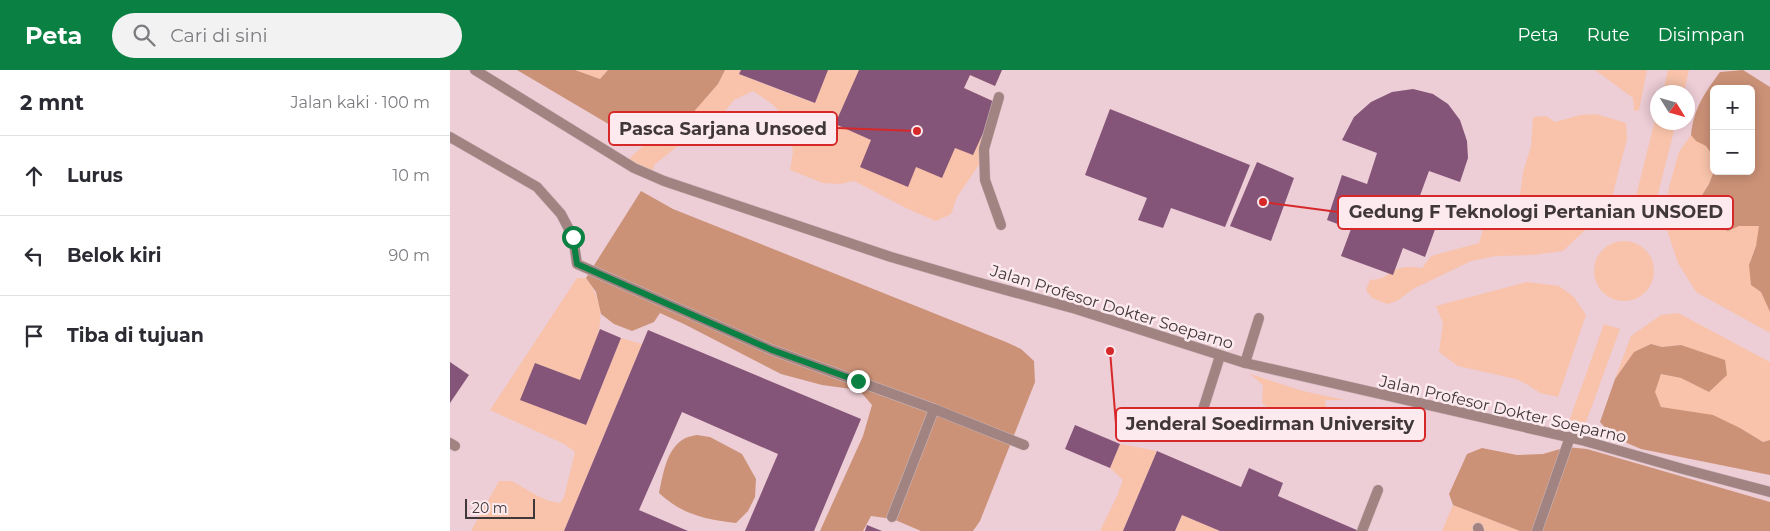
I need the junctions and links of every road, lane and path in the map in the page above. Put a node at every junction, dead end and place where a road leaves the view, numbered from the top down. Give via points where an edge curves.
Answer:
1 (475, 70) edge
2 (999, 97) dead end
3 (450, 137) edge
4 (1001, 225) dead end
5 (1259, 318) dead end
6 (1220, 356) junction
7 (1245, 363) junction
8 (934, 410) junction
9 (1199, 422) dead end
10 (1570, 437) junction
11 (1024, 444) dead end
12 (1378, 490) dead end
13 (1770, 492) edge
14 (892, 517) dead end
15 (1362, 531) edge
16 (1537, 531) edge

1 - 6 street, Jalan Profesor Dokter Soeparno via 634,168 664,181 892,257 1076,308
2 - 4 street via 984,149 985,180
3 - 8 street via 537,187 562,214 573,237 577,264 772,350
5 - 7 street
6 - 7 street, Jalan Profesor Dokter Soeparno
6 - 9 street
7 - 10 street, Jalan Profesor Dokter Soeparno
8 - 11 street
8 - 14 street
10 - 13 street, Jalan Profesor Dokter Soeparno
10 - 16 street
12 - 15 street

